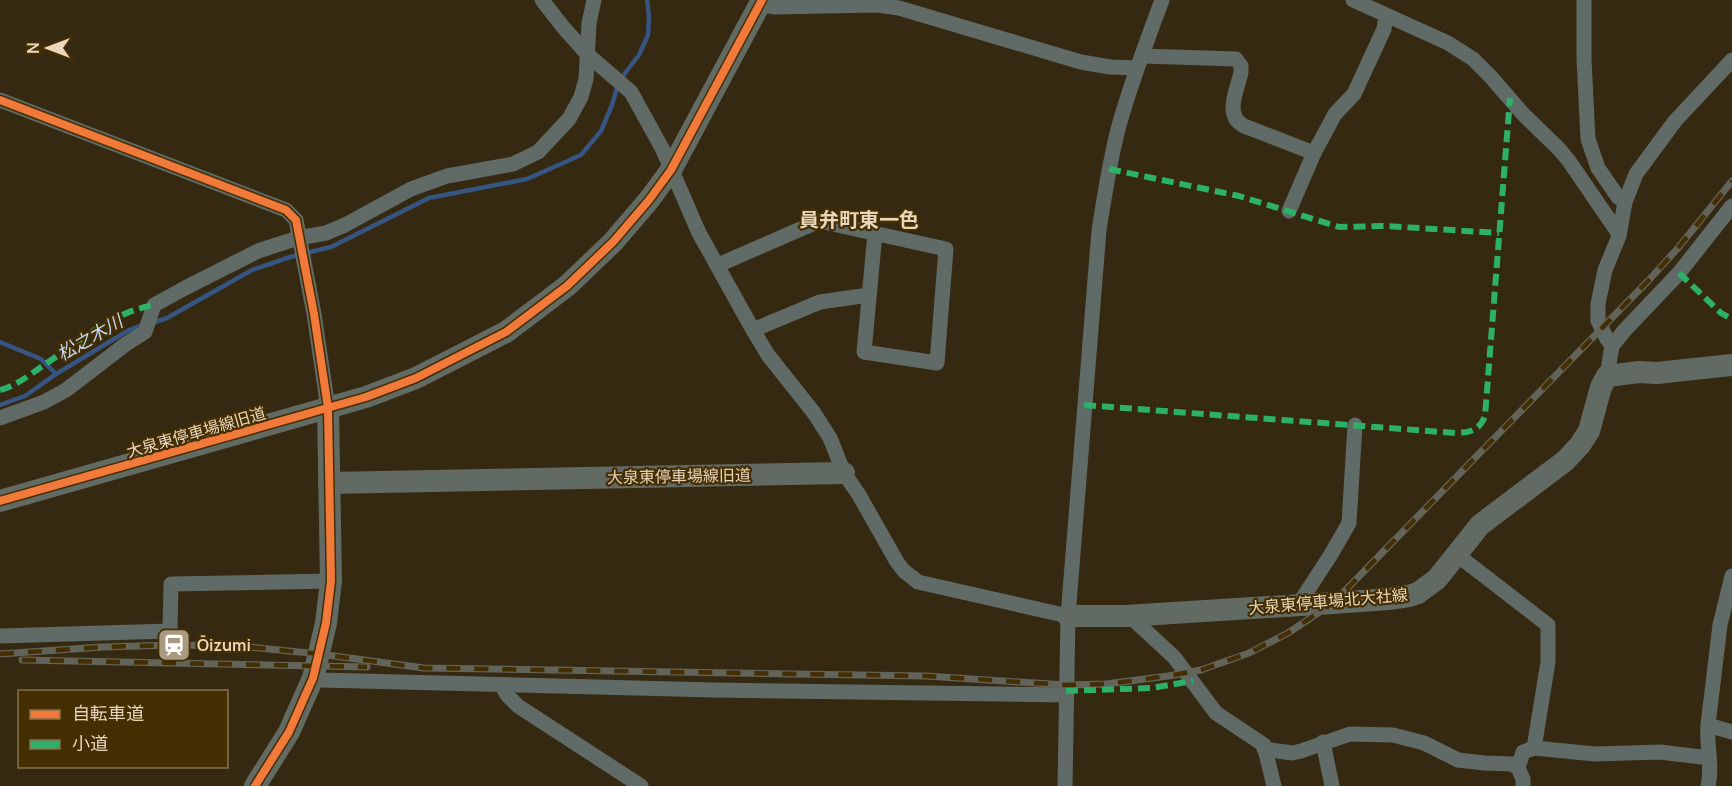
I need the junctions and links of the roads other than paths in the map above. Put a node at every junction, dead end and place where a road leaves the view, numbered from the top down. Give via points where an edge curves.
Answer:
1 (542, 0) edge
2 (594, 0) edge
3 (1162, 0) edge
4 (1353, 0) edge
5 (1584, 0) edge
6 (761, 2) edge
7 (1386, 16) junction
8 (588, 55) junction
9 (1732, 60) edge
10 (1139, 62) junction
11 (0, 100) edge
12 (1314, 153) junction
13 (671, 170) junction
14 (1625, 202) junction
15 (1732, 206) edge
16 (1289, 211) dead end
17 (875, 234) junction
18 (1619, 234) junction
19 (299, 241) junction
20 (718, 265) junction
21 (869, 295) junction
22 (753, 330) junction
23 (1612, 346) junction
24 (1732, 365) edge
25 (1607, 376) junction
26 (328, 408) junction
27 (0, 418) edge
28 (1355, 425) dead end
29 (844, 473) junction
30 (329, 483) junction
31 (0, 501) edge
32 (1456, 554) junction
33 (1732, 576) edge
34 (331, 581) junction
35 (1298, 604) junction
36 (1068, 616) junction
37 (1125, 616) junction
38 (0, 636) edge
39 (313, 678) junction
40 (501, 685) junction
41 (1066, 695) junction
42 (1708, 725) junction
43 (1732, 732) edge
44 (1323, 742) junction
45 (1534, 748) junction
46 (1264, 749) junction
47 (1709, 755) junction
48 (1518, 768) junction
49 (255, 786) edge
50 (641, 786) edge
51 (1065, 786) edge
52 (1274, 786) edge
53 (1332, 786) edge
54 (1523, 786) edge
55 (1708, 786) edge

1 - 8 street
2 - 8 street
3 - 10 street
4 - 7 street
5 - 14 street via 1588,139 1598,168
6 - 10 street via 775,7 899,8 1081,62 1110,67
6 - 13 street, 大泉東停車場線旧道
7 - 12 street via 1384,29 1354,94 1335,114
7 - 18 street via 1448,43 1473,60 1559,149
8 - 13 street via 632,92
8 - 19 street via 581,97 569,119 538,152 513,164 447,176 411,189 345,225
9 - 14 street via 1676,121 1636,174
10 - 12 street via 1236,59 1241,72 1232,108 1234,118 1244,126
10 - 36 street via 1119,123 1099,230
11 - 19 street via 286,210 296,220
12 - 16 street
13 - 20 street
13 - 26 street, 大泉東停車場線旧道 via 613,242 567,286 506,332 416,378
14 - 18 street
15 - 23 street via 1679,273
17 - 20 street via 819,221
17 - 21 street
17 - 21 street via 946,249 938,363 864,352
18 - 23 street via 1605,270 1598,304 1598,321
19 - 26 street
19 - 27 street via 258,251 154,305 145,332 66,390
20 - 22 street
21 - 22 street via 820,302
22 - 29 street via 830,438
23 - 25 street
24 - 25 street
25 - 32 street, 大泉東停車場北大社線 via 1589,431 1580,445 1565,461 1480,525
26 - 30 street
26 - 31 street, 大泉東停車場線旧道
28 - 35 street via 1349,523
29 - 30 street, 大泉東停車場線旧道
29 - 36 street via 897,562 912,579
30 - 34 street
32 - 35 street, 大泉東停車場北大社線 via 1437,579 1418,594
32 - 45 street via 1548,625 1548,662
33 - 42 street via 1720,625
34 - 38 street via 171,584 170,631
34 - 39 street
35 - 37 street, 大泉東停車場北大社線
36 - 37 street, 大泉東停車場北大社線
36 - 41 street
37 - 46 street via 1174,657 1216,713 1263,744
39 - 40 street
39 - 49 street via 289,732
40 - 41 street
40 - 50 street via 518,706
41 - 51 street
42 - 43 street
42 - 47 street
44 - 46 street via 1292,753
44 - 48 street via 1350,734 1393,735 1424,743 1458,760 1512,764
44 - 53 street
45 - 47 street via 1595,754
45 - 48 street via 1523,752
46 - 52 street
47 - 55 street
48 - 54 street

